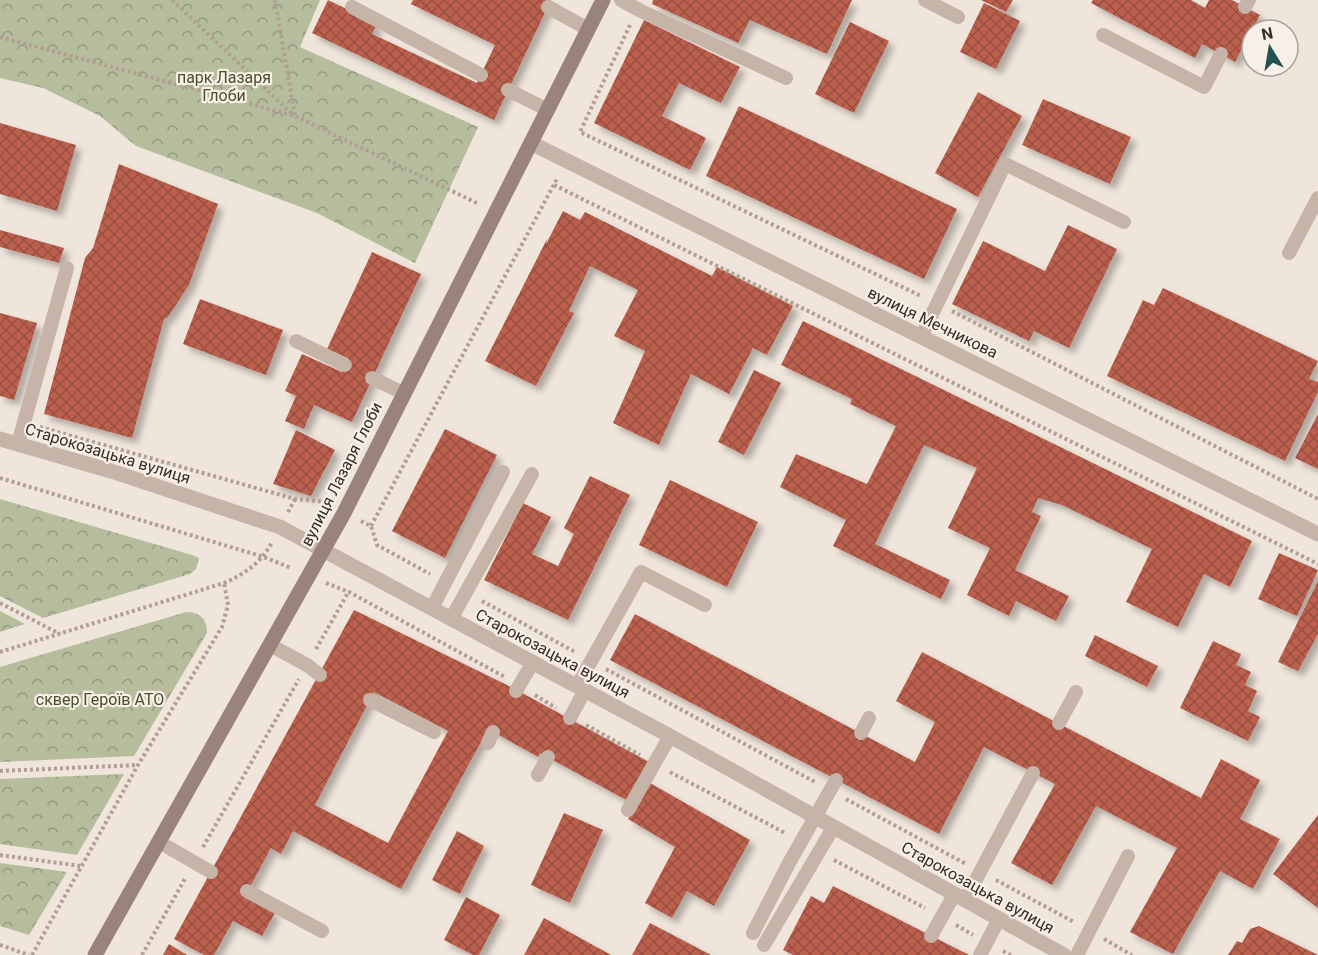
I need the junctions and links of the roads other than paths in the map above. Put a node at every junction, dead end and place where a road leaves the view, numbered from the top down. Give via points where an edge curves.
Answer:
1 (603, 0) edge
2 (621, 0) edge
3 (925, 0) edge
4 (352, 7) dead end
5 (548, 7) dead end
6 (958, 17) dead end
7 (588, 29) junction
8 (1103, 35) dead end
9 (1221, 54) dead end
10 (481, 75) dead end
11 (786, 78) dead end
12 (508, 90) dead end
13 (548, 110) junction
14 (531, 143) junction
15 (1318, 198) edge
16 (1124, 222) dead end
17 (1289, 253) dead end
18 (67, 268) dead end
19 (921, 337) junction
20 (296, 341) dead end
21 (345, 365) dead end
22 (372, 378) dead end
23 (403, 393) junction
24 (0, 439) edge
25 (18, 444) junction
26 (503, 472) dead end
27 (532, 474) dead end
28 (1318, 534) edge
29 (323, 549) junction
30 (705, 605) dead end
31 (432, 608) junction
32 (451, 619) junction
33 (270, 645) junction
34 (533, 662) junction
35 (320, 675) dead end
36 (581, 688) junction
37 (516, 691) dead end
38 (1076, 692) dead end
39 (370, 700) dead end
40 (570, 718) dead end
41 (869, 718) dead end
42 (1059, 723) dead end
43 (434, 732) dead end
44 (861, 733) dead end
45 (670, 736) junction
46 (548, 757) dead end
47 (1033, 773) dead end
48 (538, 775) dead end
49 (836, 780) dead end
50 (628, 810) dead end
51 (814, 818) junction
52 (833, 828) junction
53 (159, 842) junction
54 (1128, 856) dead end
55 (211, 872) dead end
56 (247, 891) dead end
57 (960, 898) junction
58 (999, 919) junction
59 (322, 931) dead end
60 (753, 933) dead end
61 (931, 936) dead end
62 (764, 945) dead end
63 (1048, 951) edge
64 (95, 955) edge
65 (980, 955) edge
66 (1064, 955) edge
67 (1077, 955) edge

1 - 7 main road, вулиця Лазаря Глоби
2 - 11 lane
3 - 6 lane
4 - 10 lane
5 - 7 lane
7 - 13 main road, вулиця Лазаря Глоби
8 - 9 lane via 1204,87
12 - 13 lane
13 - 14 main road, вулиця Лазаря Глоби
14 - 19 street, вулиця Мечникова
14 - 23 main road, вулиця Лазаря Глоби
15 - 17 lane
16 - 19 lane via 1005,164
18 - 25 lane
19 - 28 street, вулиця Мечникова
20 - 21 lane
22 - 23 lane
23 - 29 main road, вулиця Лазаря Глоби
24 - 25 street, Старокозацька вулиця
25 - 29 street, Старокозацька вулиця via 280,527
26 - 31 lane
27 - 32 lane
29 - 31 street, Старокозацька вулиця
29 - 33 main road, вулиця Лазаря Глоби
30 - 36 lane via 641,572
31 - 32 street, Старокозацька вулиця
32 - 34 street, Старокозацька вулиця
33 - 35 lane
33 - 53 main road, вулиця Лазаря Глоби
34 - 36 street, Старокозацька вулиця
34 - 37 lane
36 - 40 lane
36 - 45 street, Старокозацька вулиця
38 - 42 lane
39 - 43 lane
41 - 44 lane
45 - 50 lane
45 - 51 street, Старокозацька вулиця
46 - 48 lane
47 - 57 lane
49 - 51 lane
51 - 52 street, Старокозацька вулиця
51 - 60 lane
52 - 57 street, Старокозацька вулиця
52 - 62 lane
53 - 55 lane
53 - 64 main road, вулиця Лазаря Глоби
54 - 67 lane
56 - 59 lane
57 - 58 street, Старокозацька вулиця
57 - 61 lane
58 - 63 street, Старокозацька вулиця
58 - 65 lane
63 - 66 street, Старокозацька вулиця

